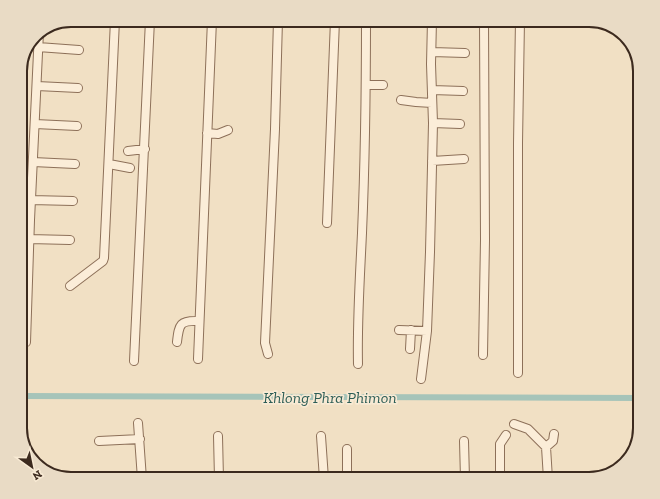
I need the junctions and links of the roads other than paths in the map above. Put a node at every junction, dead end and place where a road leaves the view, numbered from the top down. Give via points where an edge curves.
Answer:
1 (115, 27) edge
2 (150, 27) edge
3 (212, 27) edge
4 (278, 27) edge
5 (335, 27) edge
6 (366, 27) edge
7 (432, 27) edge
8 (484, 27) edge
9 (520, 27) edge
10 (38, 42) edge
11 (38, 48) junction
12 (80, 50) dead end
13 (432, 52) junction
14 (465, 53) dead end
15 (366, 85) junction
16 (37, 86) junction
17 (383, 86) dead end
18 (78, 88) dead end
19 (432, 90) junction
20 (463, 91) dead end
21 (401, 100) dead end
22 (432, 103) junction
23 (433, 123) junction
24 (35, 124) junction
25 (460, 124) dead end
26 (77, 126) dead end
27 (228, 130) dead end
28 (207, 133) junction
29 (145, 149) junction
30 (128, 151) dead end
31 (464, 160) dead end
32 (432, 161) junction
33 (33, 162) junction
34 (75, 164) dead end
35 (110, 164) junction
36 (130, 168) dead end
37 (31, 200) junction
38 (73, 201) dead end
39 (327, 223) dead end
40 (29, 239) junction
41 (70, 240) dead end
42 (70, 286) dead end
43 (27, 308) edge
44 (199, 321) junction
45 (399, 330) dead end
46 (411, 330) junction
47 (427, 331) junction
48 (177, 342) dead end
49 (410, 349) dead end
50 (268, 354) dead end
51 (483, 355) dead end
52 (198, 359) dead end
53 (134, 361) dead end
54 (358, 364) dead end
55 (518, 373) dead end
56 (421, 379) dead end
57 (138, 423) dead end
58 (514, 424) dead end
59 (554, 434) dead end
60 (506, 435) dead end
61 (218, 436) dead end
62 (321, 436) dead end
63 (140, 440) junction
64 (99, 441) dead end
65 (464, 441) dead end
66 (546, 447) junction
67 (347, 449) dead end
68 (142, 472) edge
69 (219, 472) edge
70 (324, 472) edge
71 (347, 472) edge
72 (465, 472) edge
73 (500, 472) edge
74 (548, 472) edge

1 - 35 street
2 - 29 street
3 - 28 street
4 - 50 street via 265,343
5 - 39 street
6 - 15 street
7 - 13 street
8 - 51 street
9 - 55 street
10 - 11 street
11 - 12 street
11 - 16 street
13 - 14 street
13 - 19 street
15 - 17 street
15 - 54 street via 357,321
16 - 18 street
16 - 24 street
19 - 20 street
19 - 22 street
21 - 22 street
22 - 23 street
23 - 25 street
23 - 32 street
24 - 26 street
24 - 33 street
27 - 28 street via 218,134
28 - 44 street
29 - 30 street
29 - 53 street
31 - 32 street
32 - 47 street
33 - 34 street
33 - 37 street
35 - 36 street
35 - 42 street via 104,258
37 - 38 street
37 - 40 street
40 - 41 street
40 - 43 street
44 - 48 street via 186,321 181,324
44 - 52 street
45 - 46 street
46 - 47 street
46 - 49 street
47 - 56 street
57 - 63 street
58 - 66 street via 528,428
59 - 66 street via 553,441
60 - 73 street via 500,444
61 - 69 street
62 - 70 street
63 - 64 street
63 - 68 street
65 - 72 street
66 - 74 street
67 - 71 street

